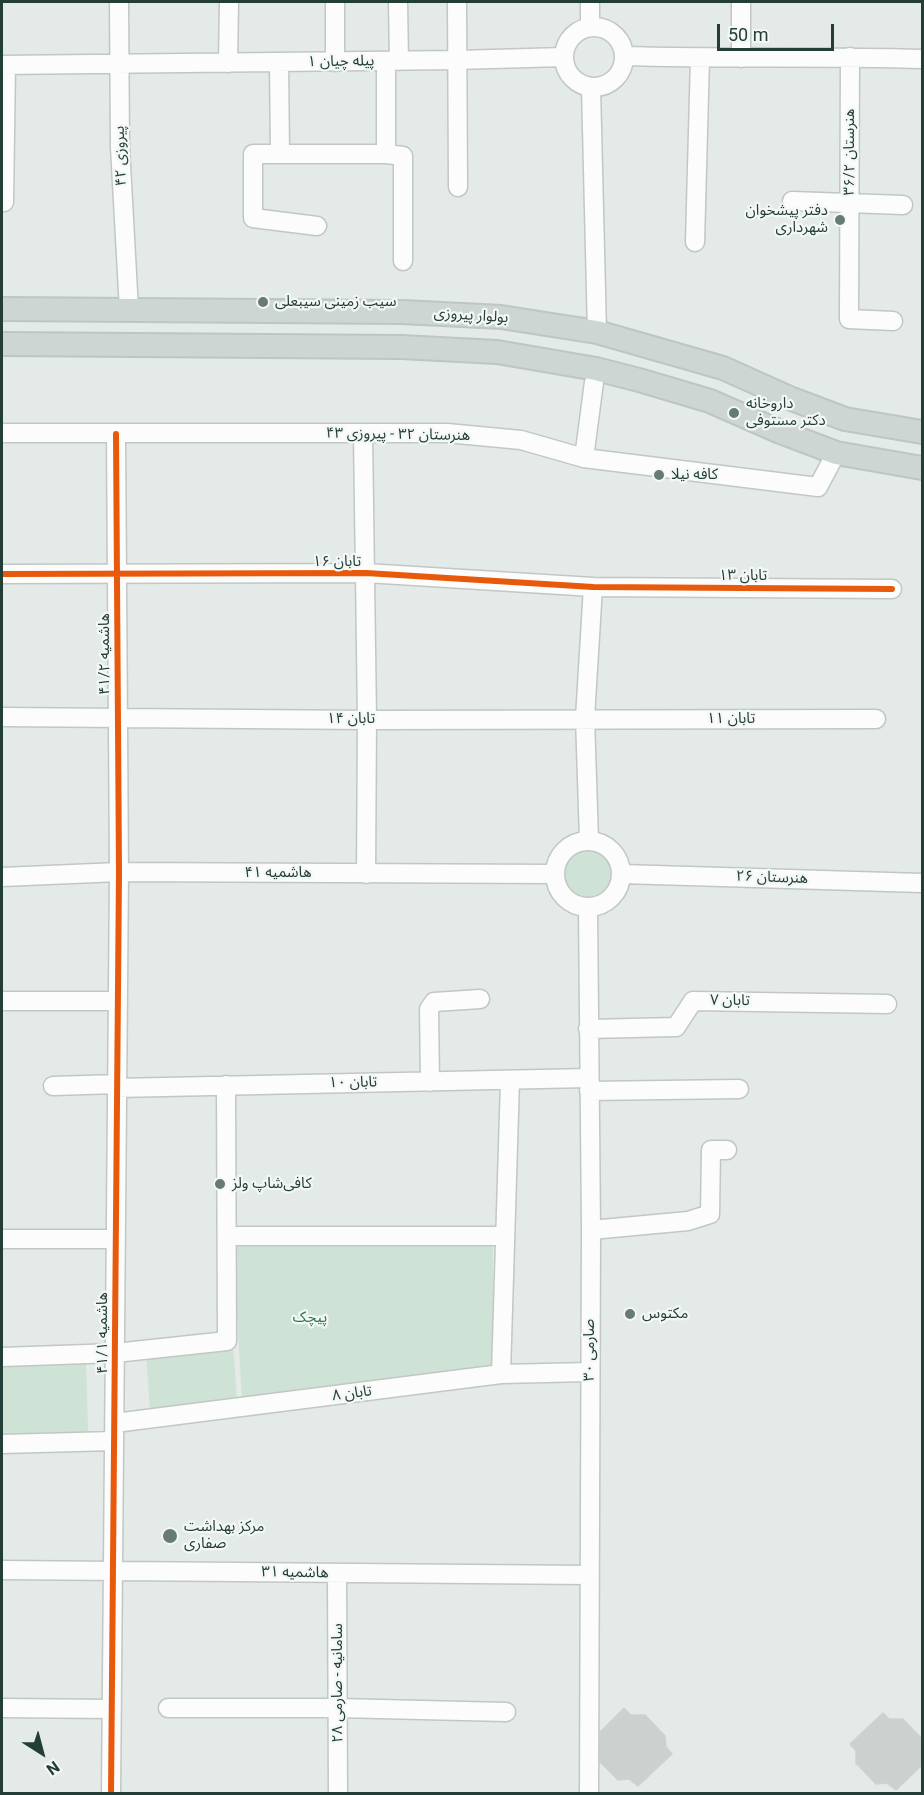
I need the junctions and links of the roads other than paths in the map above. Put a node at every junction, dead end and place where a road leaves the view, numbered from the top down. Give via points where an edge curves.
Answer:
1 (119, 2) edge
2 (229, 2) edge
3 (335, 2) edge
4 (398, 2) edge
5 (457, 2) edge
6 (590, 2) edge
7 (741, 2) edge
8 (590, 27) junction
9 (624, 56) junction
10 (564, 57) junction
11 (850, 57) junction
12 (700, 58) junction
13 (741, 58) junction
14 (922, 59) edge
15 (456, 60) junction
16 (392, 61) junction
17 (279, 62) junction
18 (335, 62) junction
19 (228, 63) junction
20 (119, 64) junction
21 (3, 65) edge
22 (591, 87) junction
23 (280, 154) junction
24 (386, 154) junction
25 (459, 187) dead end
26 (792, 201) dead end
27 (2, 202) edge
28 (850, 204) junction
29 (903, 206) dead end
30 (317, 226) dead end
31 (695, 242) dead end
32 (403, 261) dead end
33 (2, 309) edge
34 (129, 310) junction
35 (893, 321) dead end
36 (597, 332) junction
37 (2, 344) edge
38 (594, 382) dead end
39 (922, 432) edge
40 (2, 433) edge
41 (363, 434) junction
42 (116, 435) junction
43 (836, 453) junction
44 (584, 458) junction
45 (922, 468) edge
46 (366, 573) junction
47 (2, 574) edge
48 (117, 575) junction
49 (593, 587) junction
50 (892, 590) dead end
51 (2, 717) edge
52 (118, 717) junction
53 (585, 718) junction
54 (876, 719) dead end
55 (367, 720) junction
56 (589, 840) junction
57 (119, 872) junction
58 (366, 874) junction
59 (555, 874) junction
60 (622, 874) junction
61 (2, 877) edge
62 (922, 883) edge
63 (588, 907) junction
64 (480, 999) dead end
65 (2, 1001) edge
66 (118, 1001) junction
67 (887, 1004) dead end
68 (588, 1029) junction
69 (510, 1080) junction
70 (430, 1082) junction
71 (589, 1084) junction
72 (226, 1085) junction
73 (53, 1086) dead end
74 (117, 1086) junction
75 (739, 1089) dead end
76 (727, 1150) dead end
77 (591, 1230) junction
78 (227, 1236) junction
79 (505, 1236) junction
80 (2, 1239) edge
81 (116, 1239) junction
82 (115, 1353) junction
83 (2, 1357) edge
84 (589, 1372) junction
85 (501, 1374) junction
86 (115, 1432) junction
87 (2, 1443) edge
88 (2, 1570) edge
89 (113, 1571) junction
90 (337, 1573) junction
91 (589, 1575) junction
92 (2, 1707) edge
93 (168, 1708) dead end
94 (338, 1708) junction
95 (112, 1709) junction
96 (506, 1712) dead end
97 (111, 1794) edge
98 (338, 1794) edge
99 (589, 1794) edge

1 - 20 street, پیروزی ۴۲
2 - 19 street
3 - 18 street
4 - 16 street
5 - 15 street
6 - 8 street
7 - 13 street
8 - 9 street via 610,31 622,46
8 - 10 street via 574,34
9 - 12 street
9 - 22 street via 618,75 601,86
10 - 15 street, پیله چیان ۱
10 - 22 street via 574,80
11 - 13 street
11 - 14 street
11 - 28 street, هنرستان ۳۶/۲
12 - 13 street
12 - 31 street
15 - 16 street, پیله چیان ۱
15 - 25 street
16 - 18 street, پیله چیان ۱
16 - 24 street
17 - 18 street, پیله چیان ۱
17 - 19 street, پیله چیان ۱
17 - 23 street
19 - 20 street, پیله چیان ۱
20 - 21 street, پیله چیان ۱
20 - 34 street, پیروزی ۴۲
21 - 27 street
22 - 36 street
23 - 24 street
23 - 30 street via 253,154 253,218
24 - 32 street via 404,156
26 - 28 street
28 - 29 street
28 - 35 street, هنرستان ۳۶/۲ via 849,319
33 - 34 main road, بولوار پیروزی
34 - 36 main road, بولوار پیروزی via 402,312 501,317
36 - 39 main road, بولوار پیروزی via 723,368 845,419
37 - 43 main road via 401,347 497,352 596,369 690,395
38 - 44 street
40 - 42 street, هنرستان ۳۲ - پیروزی ۴۳
41 - 42 street, هنرستان ۳۲ - پیروزی ۴۳
41 - 44 street, هنرستان ۳۲ - پیروزی ۴۳ via 447,433 521,440
41 - 46 street
42 - 48 street, هاشمیه ۴۱/۲
43 - 44 street, هنرستان ۳۲ - پیروزی ۴۳ via 818,487
43 - 45 main road
46 - 48 street, تابان ۱۶
46 - 49 street, تابان ۱۶
46 - 55 street
47 - 48 street, تابان ۱۶
48 - 52 street, هاشمیه ۴۱/۲
49 - 50 street, تابان ۱۳
49 - 53 street
51 - 52 street, تابان ۱۴
52 - 55 street, تابان ۱۴
52 - 57 street, هاشمیه ۴۱/۲
53 - 54 street, تابان ۱۱
53 - 55 street, تابان ۱۴
53 - 56 street
55 - 58 street
56 - 59 street via 565,850
56 - 60 street via 612,850
57 - 58 street, هاشمیه ۴۱
57 - 61 street, هاشمیه ۴۱
57 - 66 street, هاشمیه ۴۱/۱
58 - 59 street, هاشمیه ۴۱
59 - 63 street via 564,897
60 - 62 street, هنرستان ۲۶
60 - 63 street via 618,891 612,897
63 - 68 street, صارمی ۳۰
64 - 70 street via 431,1004
65 - 66 street
66 - 74 street, هاشمیه ۴۱/۱
67 - 68 street, تابان ۷ via 693,1000 676,1027
68 - 71 street, صارمی ۳۰
69 - 70 street, تابان ۱۰
69 - 71 street, تابان ۱۰
69 - 79 street
70 - 72 street, تابان ۱۰
71 - 75 street, تابان ۱۰
71 - 77 street, صارمی ۳۰
72 - 74 street, تابان ۱۰
72 - 78 street
73 - 74 street, تابان ۱۰
74 - 81 street, هاشمیه ۴۱/۱
76 - 77 street via 711,1150 710,1214 688,1221
77 - 84 street, صارمی ۳۰
78 - 79 street
78 - 82 street via 227,1341
79 - 85 street
80 - 81 street
81 - 82 street, هاشمیه ۴۱/۱
82 - 83 street
82 - 86 street, هاشمیه ۴۱/۱
84 - 85 street, تابان ۸
84 - 91 street, صارمی ۳۰
85 - 86 street, تابان ۸
86 - 87 street, تابان ۸
86 - 89 street, هاشمیه ۴۱/۱
88 - 89 street, هاشمیه ۳۱
89 - 90 street, هاشمیه ۳۱
89 - 95 street, هاشمیه ۴۱/۱
90 - 91 street, هاشمیه ۳۱
90 - 94 street, سامانیه - صارمی ۲۸
91 - 99 street, صارمی ۳۰
92 - 95 street
93 - 94 street
94 - 96 street
94 - 98 street, سامانیه - صارمی ۲۸
95 - 97 street, هاشمیه ۴۱/۱

